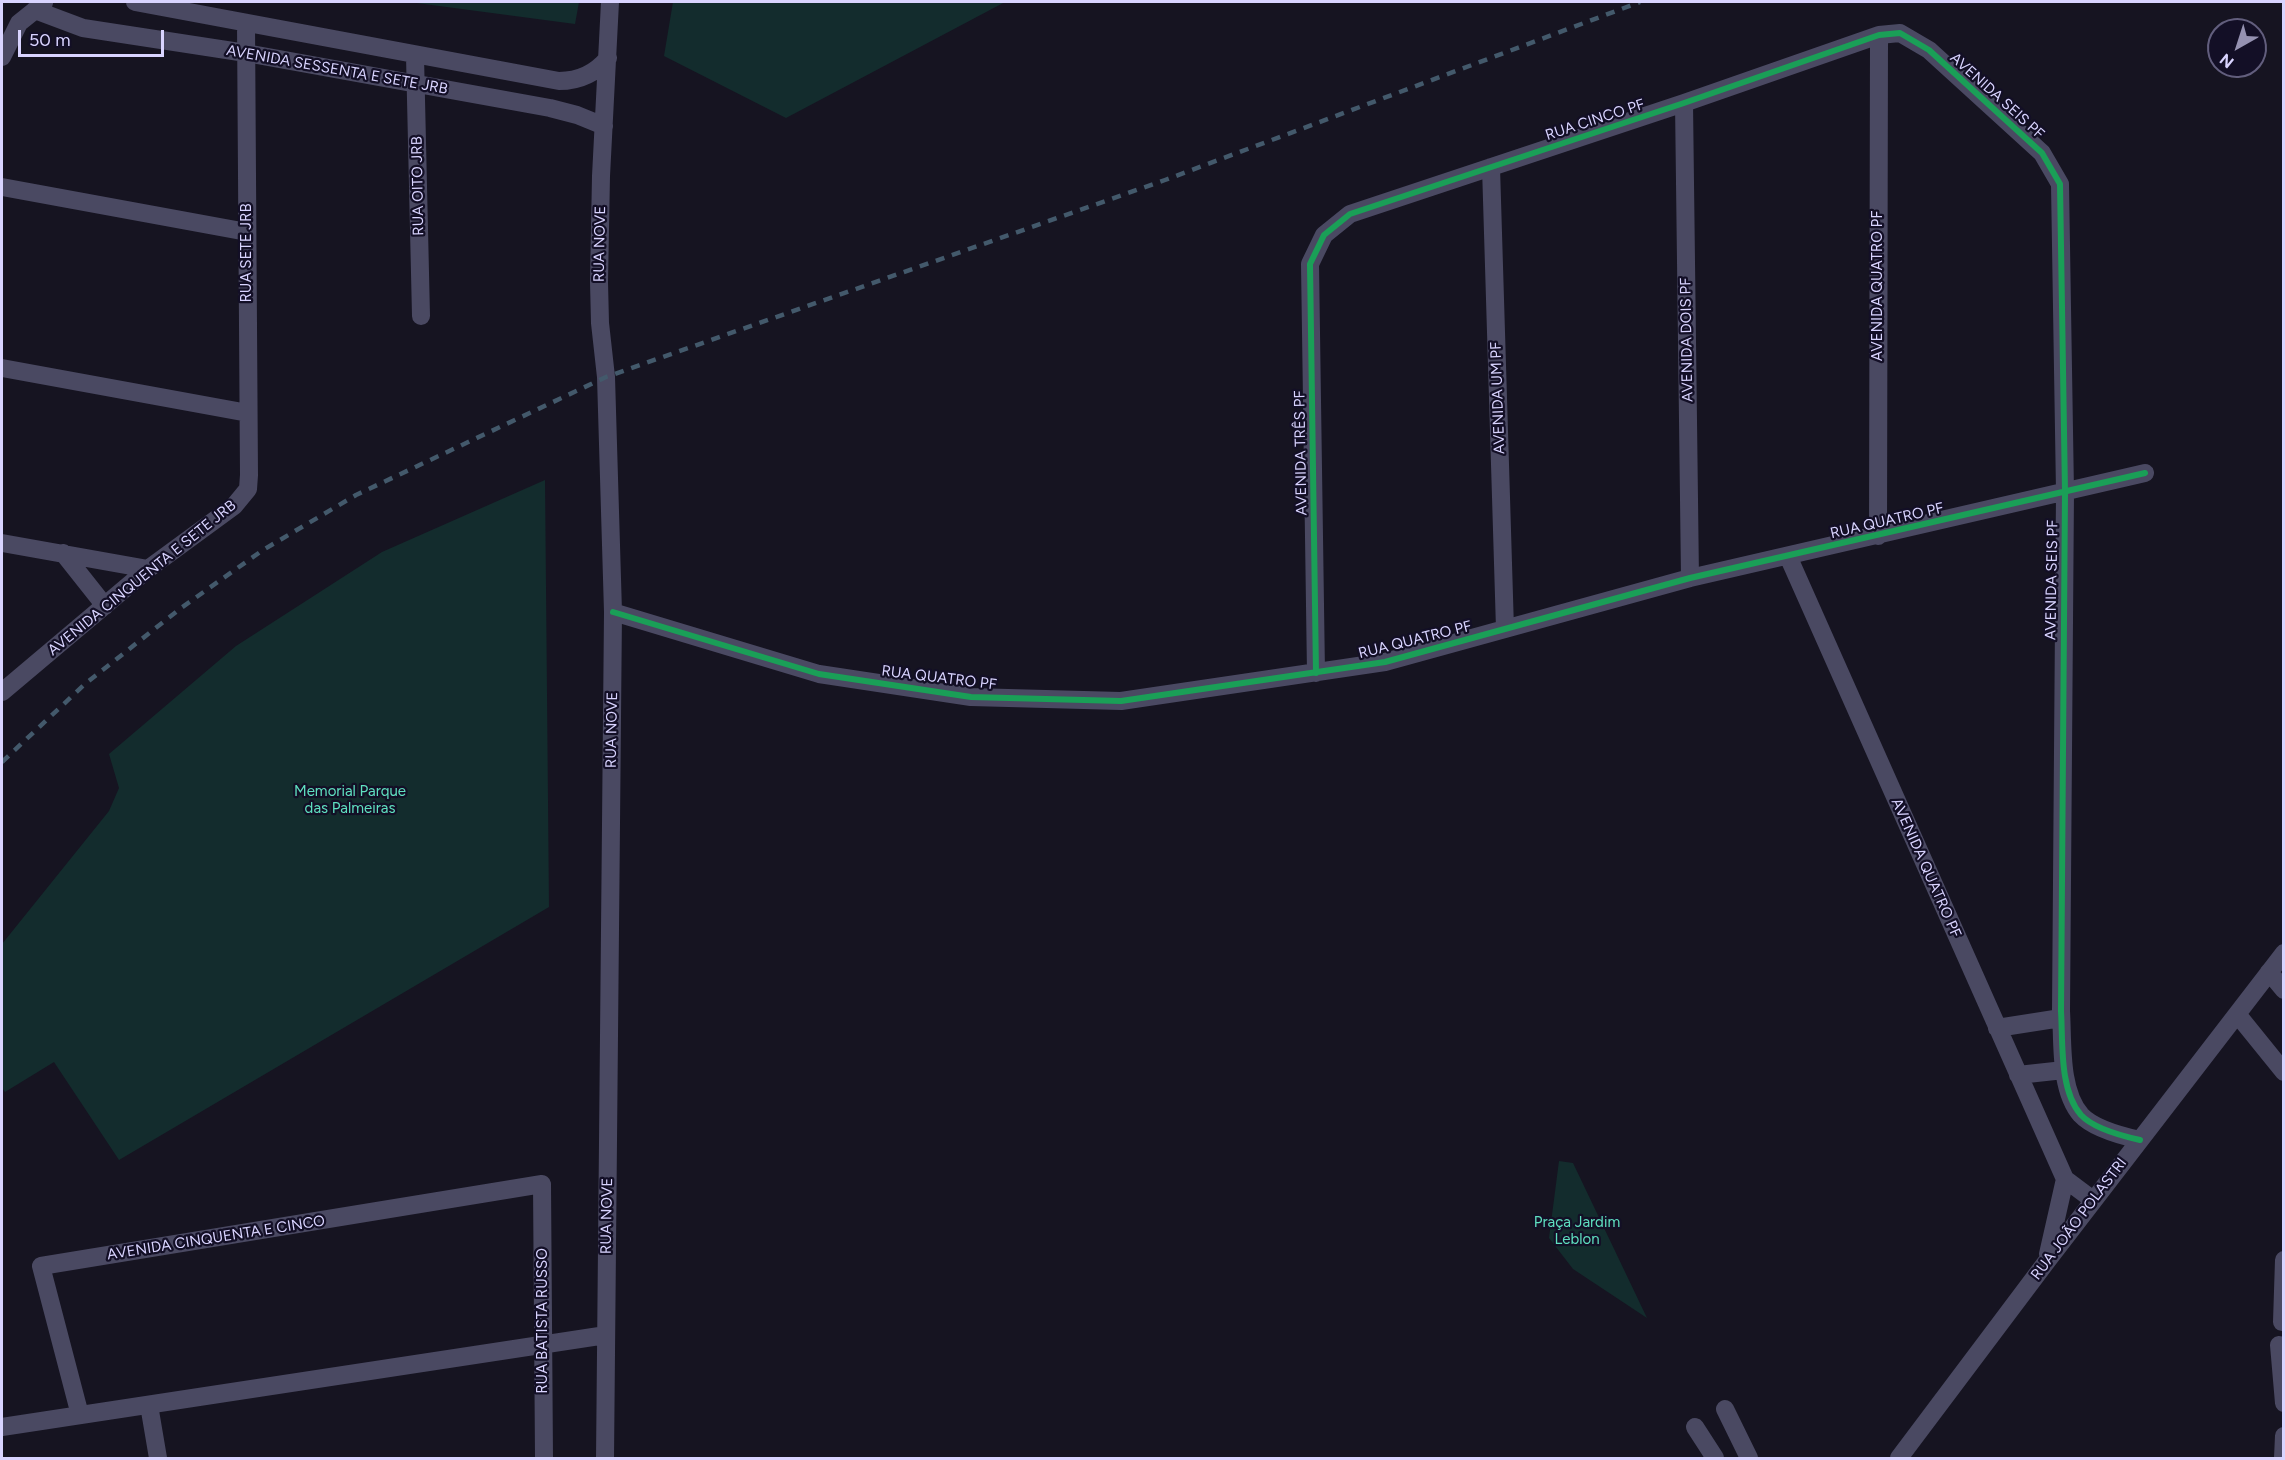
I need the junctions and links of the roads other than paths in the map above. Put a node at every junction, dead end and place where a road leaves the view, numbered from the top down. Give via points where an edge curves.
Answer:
1 (135, 2) edge
2 (610, 2) edge
3 (40, 6) edge
4 (246, 24) junction
5 (1879, 35) junction
6 (246, 52) junction
7 (415, 56) junction
8 (2, 57) edge
9 (608, 58) junction
10 (416, 84) junction
11 (1684, 103) junction
12 (604, 126) junction
13 (1491, 167) junction
14 (2, 187) edge
15 (247, 232) junction
16 (1324, 235) joint
17 (422, 316) dead end
18 (2, 368) edge
19 (248, 413) junction
20 (2145, 473) dead end
21 (249, 483) joint
22 (2065, 492) junction
23 (1878, 536) junction
24 (2, 543) edge
25 (63, 553) junction
26 (1788, 556) junction
27 (148, 569) junction
28 (1690, 578) junction
29 (105, 606) junction
30 (613, 612) junction
31 (1505, 629) junction
32 (1316, 673) junction
33 (2, 692) edge
34 (2283, 953) edge
35 (2269, 972) junction
36 (2283, 990) edge
37 (2237, 1014) junction
38 (2061, 1018) junction
39 (1997, 1028) junction
40 (2064, 1070) junction
41 (2283, 1072) edge
42 (2018, 1075) junction
43 (2140, 1140) junction
44 (2065, 1179) junction
45 (542, 1184) joint
46 (2093, 1200) junction
47 (2283, 1260) edge
48 (2047, 1261) junction
49 (2283, 1321) edge
50 (606, 1335) junction
51 (544, 1346) junction
52 (2281, 1350) edge
53 (2283, 1403) edge
54 (149, 1405) junction
55 (1725, 1409) dead end
56 (80, 1415) junction
57 (1695, 1426) dead end
58 (2, 1427) edge
59 (2283, 1436) edge
60 (158, 1458) edge
61 (544, 1458) edge
62 (605, 1458) edge
63 (1715, 1458) edge
64 (1749, 1458) edge
65 (1899, 1458) edge
66 (2283, 1458) edge

1 - 4 street
2 - 9 street, RUA NOVE
3 - 6 street, AVENIDA SESSENTA E SETE JRB via 83,28
3 - 8 street via 19,23
4 - 6 street, RUA SETE JRB
4 - 7 street
5 - 11 street, RUA CINCO PF
5 - 22 street, AVENIDA SEIS PF via 1900,33 1929,50 2042,153 2060,184
5 - 23 street, AVENIDA QUATRO PF
6 - 10 street, AVENIDA SESSENTA E SETE JRB
6 - 15 street, RUA SETE JRB
7 - 9 street via 559,81 586,76
7 - 10 street, RUA OITO JRB
9 - 12 street, RUA NOVE
10 - 12 street, AVENIDA SESSENTA E SETE JRB via 550,108
10 - 17 street, RUA OITO JRB
11 - 13 street, RUA CINCO PF
11 - 28 street, AVENIDA DOIS PF
12 - 30 street, RUA NOVE via 600,323 606,378
13 - 16 street, RUA CINCO PF via 1350,214
13 - 31 street, AVENIDA UM PF
14 - 15 street
15 - 19 street, RUA SETE JRB
16 - 32 street, AVENIDA TRÊS PF via 1310,264
18 - 19 street
19 - 21 street, RUA SETE JRB
20 - 22 street, RUA QUATRO PF
21 - 27 street, AVENIDA CINQUENTA E SETE JRB via 234,506
22 - 23 street, RUA QUATRO PF
22 - 38 street, AVENIDA SEIS PF
23 - 26 street, RUA QUATRO PF
24 - 25 street
25 - 27 street
25 - 29 street
26 - 28 street, RUA QUATRO PF
26 - 39 street, AVENIDA QUATRO PF
27 - 29 street, AVENIDA CINQUENTA E SETE JRB
28 - 31 street, RUA QUATRO PF
29 - 33 street, AVENIDA CINQUENTA E SETE JRB
30 - 32 street, RUA QUATRO PF via 819,674 971,697 1121,701
30 - 50 street, RUA NOVE
31 - 32 street, RUA QUATRO PF via 1384,662
34 - 35 street, RUA JOÃO POLASTRI
35 - 36 street
35 - 37 street, RUA JOÃO POLASTRI
37 - 41 street
37 - 43 street, RUA JOÃO POLASTRI
38 - 39 street
38 - 40 street, AVENIDA SEIS PF
39 - 42 street, AVENIDA QUATRO PF
40 - 42 street
40 - 43 street, AVENIDA SEIS PF via 2070,1096 2081,1115 2111,1133
42 - 44 street, AVENIDA QUATRO PF
43 - 46 street, RUA JOÃO POLASTRI
44 - 46 street, AVENIDA QUATRO PF
44 - 48 street
45 - 51 street, RUA BATISTA RUSSO
45 - 56 street, AVENIDA CINQUENTA E CINCO via 41,1266
46 - 48 street, RUA JOÃO POLASTRI
47 - 49 street
48 - 65 street, RUA JOÃO POLASTRI
49 - 52 street via 2278,1332
50 - 51 street
50 - 62 street, RUA NOVE
51 - 54 street
51 - 61 street, RUA BATISTA RUSSO
52 - 53 street
54 - 56 street
54 - 60 street
55 - 64 street
56 - 58 street
57 - 63 street
59 - 66 street

